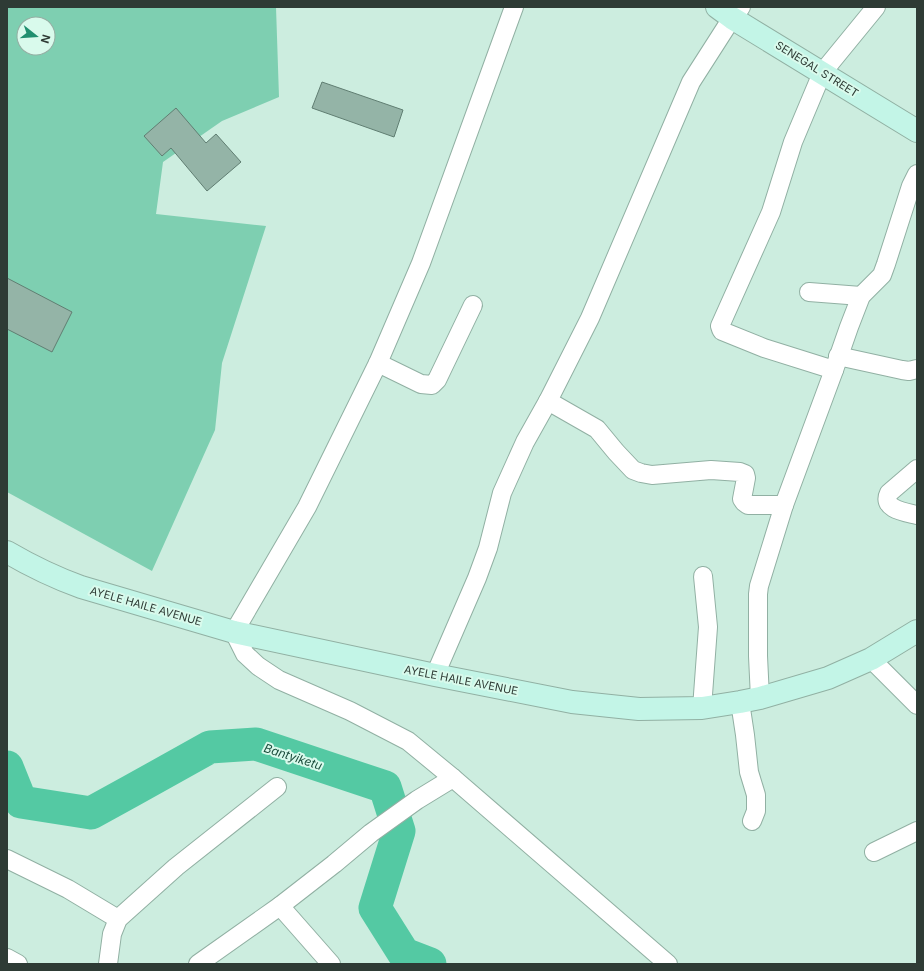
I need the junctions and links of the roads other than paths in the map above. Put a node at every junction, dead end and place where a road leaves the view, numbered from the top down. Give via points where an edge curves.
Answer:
1 (514, 7) edge
2 (876, 7) edge
3 (730, 11) edge
4 (822, 73) junction
5 (917, 131) edge
6 (917, 174) edge
7 (809, 292) dead end
8 (861, 296) junction
9 (474, 305) dead end
10 (378, 363) junction
11 (836, 363) junction
12 (917, 369) edge
13 (548, 401) junction
14 (917, 469) edge
15 (784, 505) junction
16 (917, 515) edge
17 (7, 552) edge
18 (703, 576) dead end
19 (917, 631) edge
20 (234, 632) junction
21 (871, 659) junction
22 (435, 675) junction
23 (750, 700) junction
24 (917, 705) edge
25 (702, 708) junction
26 (453, 778) junction
27 (277, 786) dead end
28 (752, 821) dead end
29 (917, 831) edge
30 (874, 852) dead end
31 (7, 859) edge
32 (280, 906) junction
33 (118, 919) junction
34 (7, 958) edge
35 (18, 964) edge
36 (108, 964) edge
37 (198, 964) edge
38 (331, 964) edge
39 (668, 964) edge

1 - 10 street via 422,263
2 - 4 street
3 - 4 main road, SENEGAL STREET
3 - 13 street via 691,82 590,318
4 - 5 main road, SENEGAL STREET
4 - 11 street via 793,142 771,212 720,329 764,348
6 - 8 street via 882,276
7 - 8 street
8 - 11 street
9 - 10 street via 437,380 432,385 421,384
10 - 20 street via 307,508
11 - 12 street via 902,370
11 - 15 street
13 - 15 street via 597,429 633,470 652,475 711,470 740,472 745,474 746,478 742,499 744,502 748,505
13 - 22 street via 525,442 502,493 477,578
14 - 16 street via 886,498 891,507
15 - 23 street via 759,586 758,656
17 - 20 main road, AYELE HAILE AVENUE via 29,565 82,588
18 - 25 street via 708,627
19 - 21 main road, AYELE HAILE AVENUE
20 - 22 main road, AYELE HAILE AVENUE
20 - 26 street via 245,654 258,666 279,680 350,711 408,741
21 - 23 main road, AYELE HAILE AVENUE via 828,678
21 - 24 street
22 - 25 main road, AYELE HAILE AVENUE via 572,702 639,709
23 - 25 main road, AYELE HAILE AVENUE
23 - 28 street via 745,735 756,795 756,811
26 - 32 street via 371,833
26 - 39 street
27 - 33 street via 176,867
29 - 30 street
31 - 33 street via 68,889
32 - 37 street
32 - 38 street
33 - 36 street via 112,934
34 - 35 street

